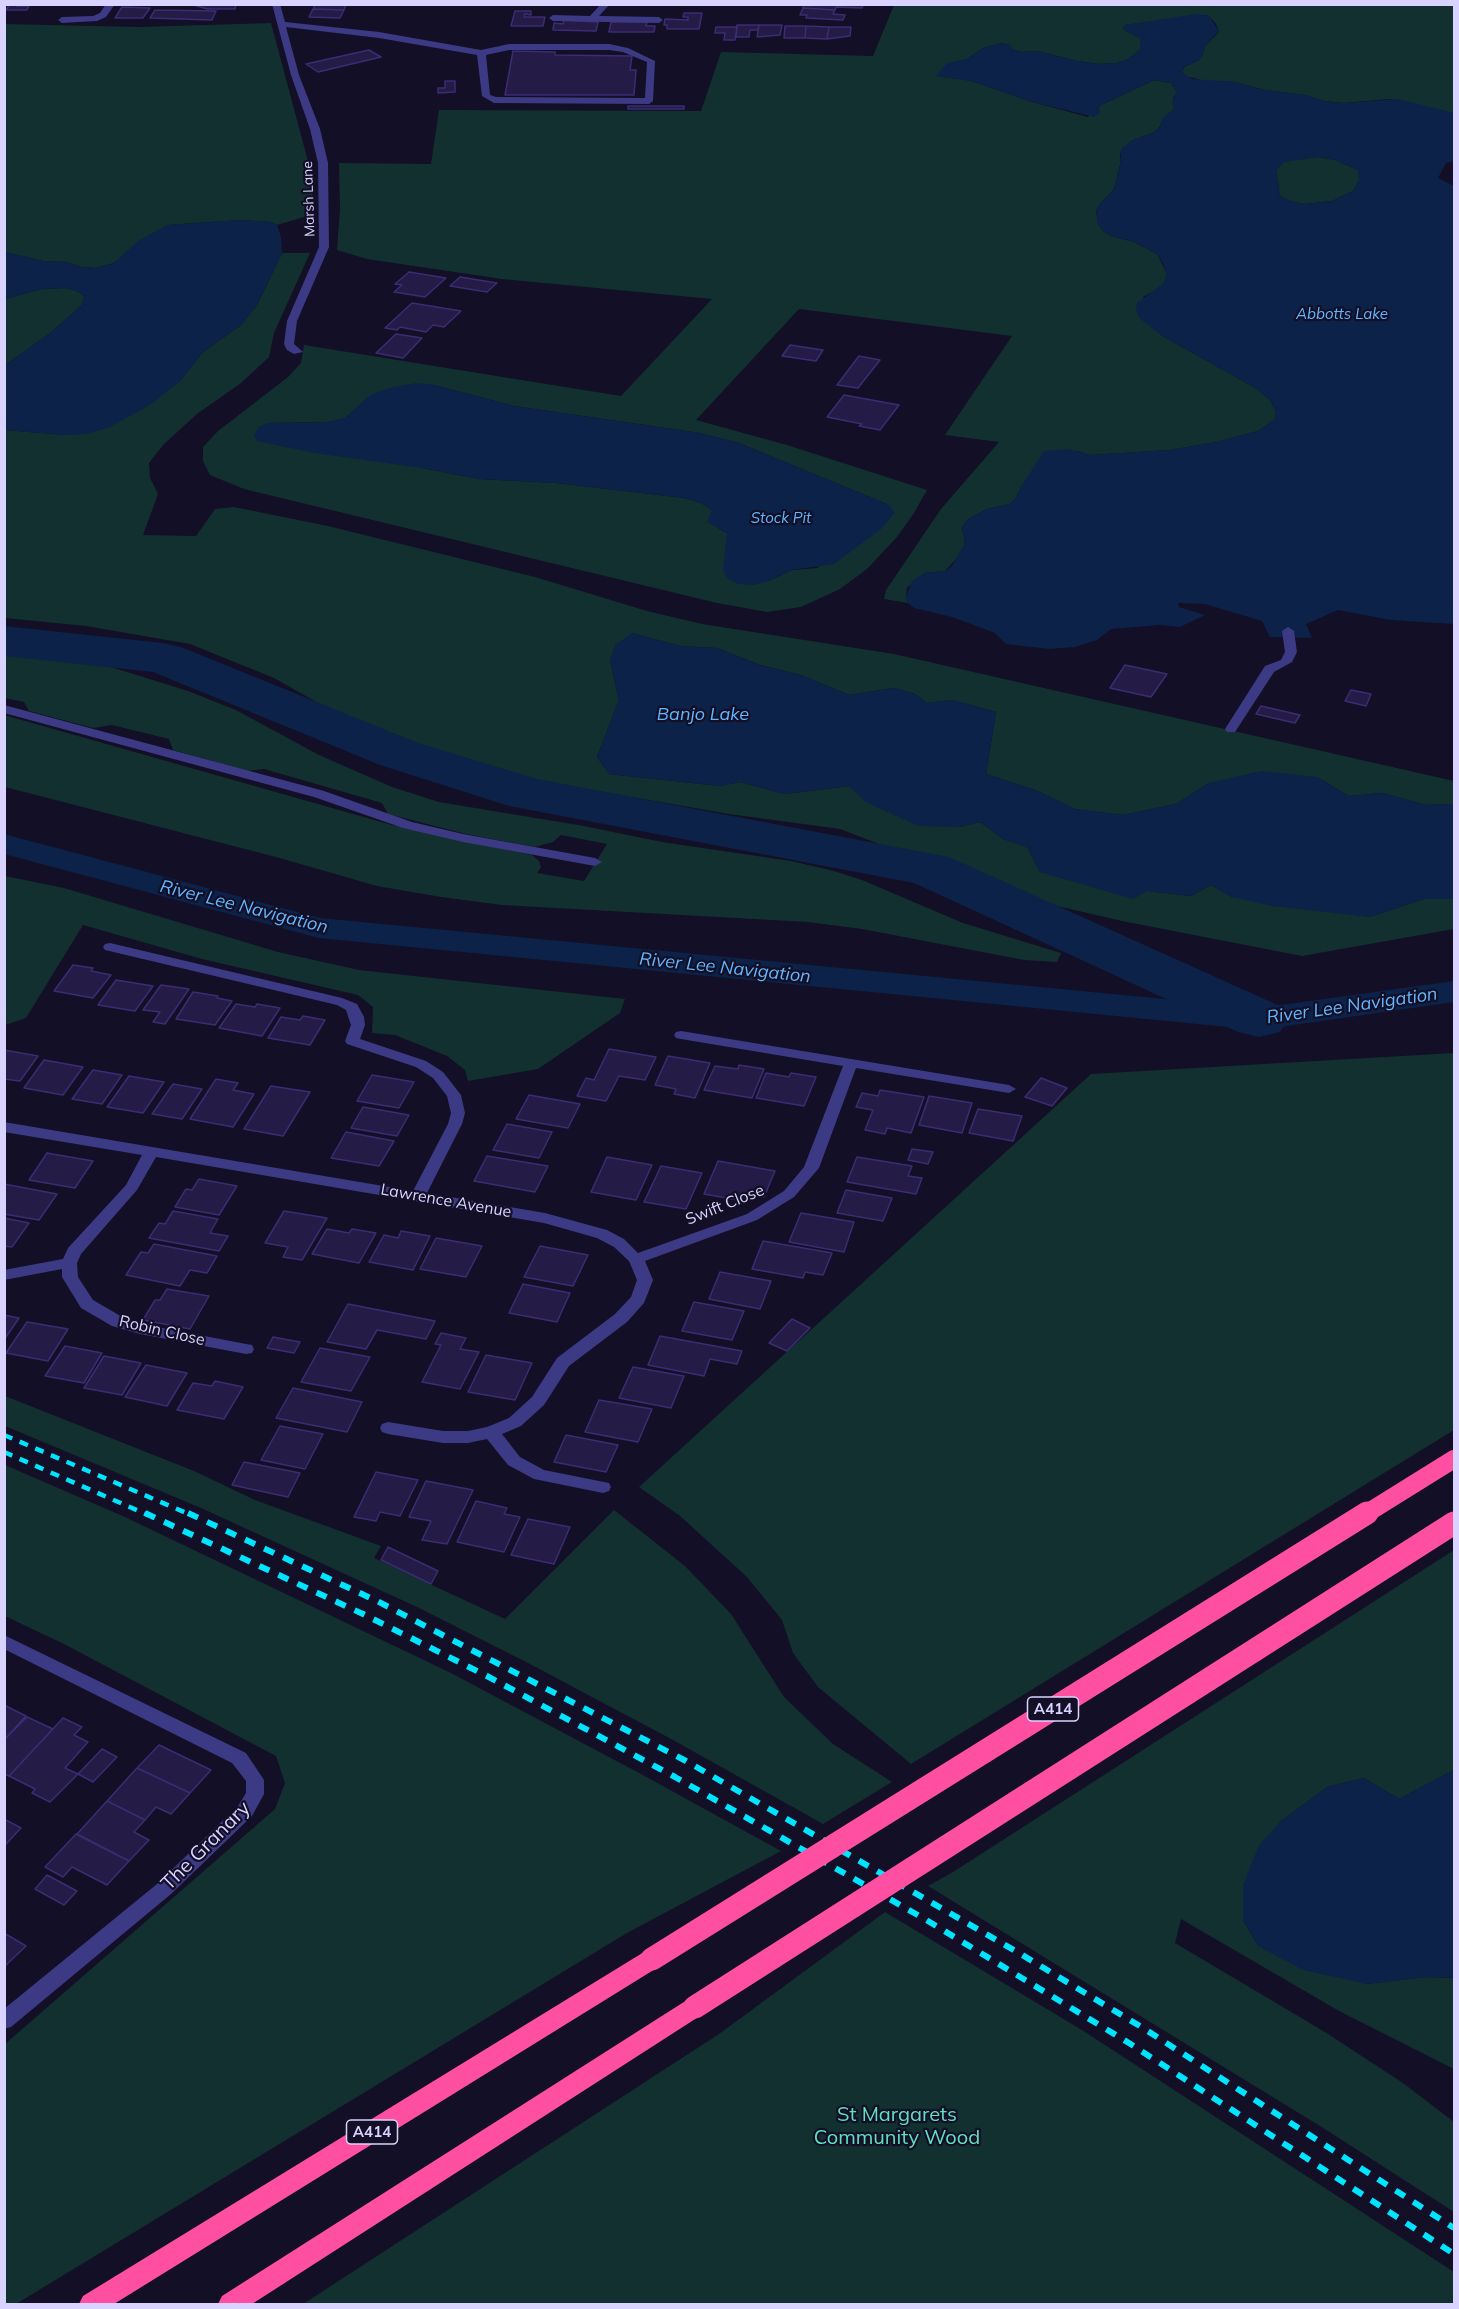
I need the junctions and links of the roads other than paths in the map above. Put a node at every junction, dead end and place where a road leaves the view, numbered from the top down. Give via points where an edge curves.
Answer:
1 (111, 4) edge
2 (276, 4) edge
3 (606, 4) edge
4 (553, 18) dead end
5 (593, 18) junction
6 (62, 20) dead end
7 (659, 20) dead end
8 (282, 24) junction
9 (481, 53) junction
10 (298, 352) dead end
11 (1288, 631) dead end
12 (4, 709) edge
13 (1231, 729) dead end
14 (595, 862) dead end
15 (110, 947) dead end
16 (681, 1035) dead end
17 (851, 1063) junction
18 (1009, 1089) dead end
19 (4, 1127) edge
20 (152, 1152) junction
21 (418, 1196) junction
22 (636, 1259) junction
23 (69, 1263) junction
24 (4, 1275) edge
25 (246, 1349) dead end
26 (388, 1428) dead end
27 (490, 1432) junction
28 (1455, 1459) edge
29 (603, 1487) dead end
30 (1455, 1523) edge
31 (4, 1641) edge
32 (4, 2021) edge
33 (92, 2304) edge
34 (231, 2304) edge

1 - 6 street via 104,15 94,19
2 - 8 street, Marsh Lane
3 - 5 street
4 - 5 street
5 - 7 street
8 - 9 street
8 - 10 street, Marsh Lane via 323,163 324,247 292,321 289,344
9 - 9 street via 486,96 494,100 649,101 651,62 625,50 509,47
11 - 13 street via 1292,652 1286,662 1269,669
12 - 14 street via 319,794 408,825
15 - 21 street via 342,1002 352,1007 357,1017 352,1041 421,1064 438,1075 454,1095 458,1113
16 - 17 street
17 - 18 street
17 - 22 street, Swift Close via 811,1168 789,1194 752,1217
19 - 20 street, Lawrence Avenue
20 - 21 street, Lawrence Avenue
20 - 23 street via 132,1186 74,1252
21 - 22 street, Lawrence Avenue via 578,1226 619,1243
22 - 27 street via 645,1280 630,1308 563,1362 538,1401 516,1422
23 - 24 street
23 - 25 street, Robin Close via 70,1277 87,1304 118,1322
26 - 27 street via 443,1437
27 - 29 street via 514,1461 540,1475
28 - 33 highway, A414, bridge
30 - 34 highway, bridge
31 - 32 street, The Granary via 239,1758 255,1780 255,1794 245,1811 164,1889

